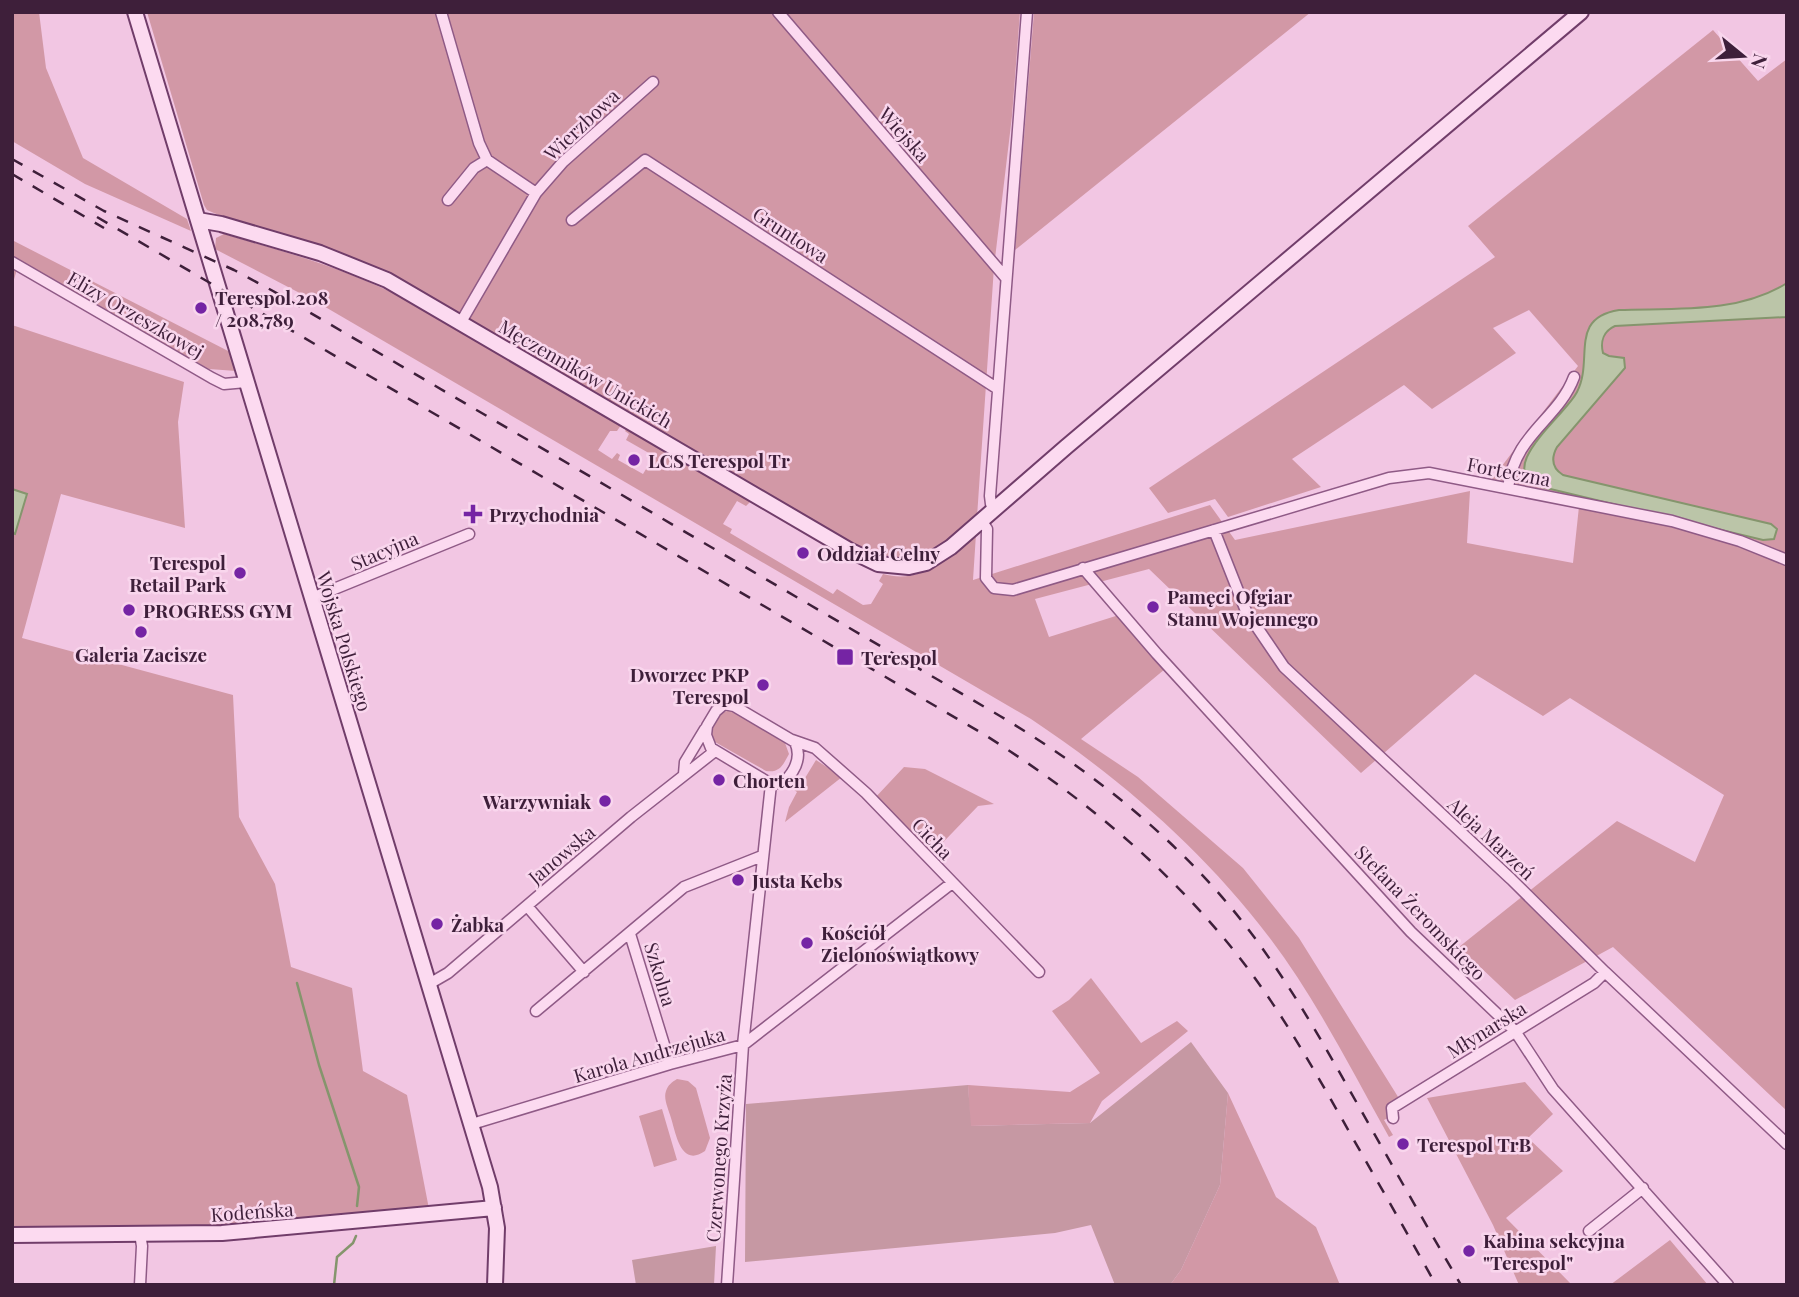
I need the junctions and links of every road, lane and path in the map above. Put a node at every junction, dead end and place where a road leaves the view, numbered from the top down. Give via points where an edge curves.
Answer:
1 (135, 12) edge
2 (441, 12) edge
3 (778, 12) edge
4 (1027, 12) edge
5 (1581, 12) edge
6 (653, 82) dead end
7 (487, 160) junction
8 (536, 193) junction
9 (448, 200) dead end
10 (198, 219) junction
11 (572, 220) dead end
12 (12, 262) edge
13 (1006, 278) junction
14 (461, 322) junction
15 (1574, 377) dead end
16 (247, 382) junction
17 (998, 389) junction
18 (1508, 488) junction
19 (994, 509) junction
20 (979, 522) junction
21 (1219, 528) junction
22 (469, 534) dead end
23 (1787, 560) edge
24 (1083, 568) junction
25 (312, 598) junction
26 (707, 726) junction
27 (792, 740) junction
28 (715, 751) junction
29 (684, 774) junction
30 (771, 784) junction
31 (762, 856) junction
32 (952, 883) junction
33 (527, 906) junction
34 (630, 934) junction
35 (584, 972) junction
36 (1039, 972) dead end
37 (1605, 972) junction
38 (429, 984) junction
39 (536, 1011) dead end
40 (1515, 1031) junction
41 (743, 1045) junction
42 (670, 1064) junction
43 (1392, 1118) dead end
44 (472, 1124) junction
45 (1787, 1144) edge
46 (1643, 1188) junction
47 (494, 1208) junction
48 (1589, 1231) dead end
49 (140, 1234) junction
50 (12, 1235) edge
51 (140, 1285) edge
52 (495, 1285) edge
53 (727, 1285) edge
54 (1728, 1285) edge

1 - 10 main road, Wojska Polskiego
2 - 7 street
3 - 13 street, Wiejska
4 - 13 street
5 - 19 main road, Męczenników Unickich
6 - 8 street, Wierzbowa via 563,162
7 - 8 street
7 - 9 street via 474,168
8 - 14 street, Wierzbowa
10 - 14 main road, Męczenników Unickich via 364,269
10 - 16 main road, Wojska Polskiego
11 - 17 street, Gruntowa via 645,160
12 - 16 street, Elizy Orzeszkowej via 212,378 224,384
13 - 17 street
14 - 20 main road, Męczenników Unickich via 869,561 900,567 926,563
15 - 18 street via 1570,389 1515,459
16 - 25 main road, Wojska Polskiego
17 - 19 street via 990,496
18 - 21 street, Forteczna via 1429,473 1389,478
18 - 23 street, Forteczna via 1672,521
19 - 20 main road, Męczenników Unickich
20 - 24 street, Forteczna via 987,529 986,578 995,588 1013,590
21 - 24 street, Forteczna
21 - 37 street, Aleja Marzeń via 1246,611 1284,667
22 - 25 street, Stacyjna
24 - 40 street, Stefana Żeromskiego via 1411,932
25 - 38 main road, Wojska Polskiego
26 - 27 street, Cicha via 718,708 731,705
26 - 28 street via 707,740
26 - 29 street, Cicha via 685,762
27 - 30 street via 799,750 797,763 784,782
27 - 32 street, Cicha via 829,759
28 - 29 street, Janowska
28 - 30 street
29 - 33 street, Janowska
30 - 31 street, Czerwonego Krzyża
31 - 34 street via 684,887
31 - 41 street, Czerwonego Krzyża
32 - 36 street, Cicha
32 - 41 street, Karola Andrzejuka
33 - 35 street
33 - 38 street, Janowska
34 - 35 street
34 - 42 street, Szkolna
35 - 39 street
37 - 40 street, Młynarska
37 - 45 street, Aleja Marzeń
38 - 44 main road, Wojska Polskiego
40 - 43 street, Młynarska via 1392,1108
40 - 46 street, Stefana Żeromskiego via 1553,1089
41 - 42 street, Karola Andrzejuka
41 - 53 street, Czerwonego Krzyża
42 - 44 street, Karola Andrzejuka
44 - 47 main road, Wojska Polskiego
46 - 48 street
46 - 54 street, Stefana Żeromskiego
47 - 49 main road, Kodeńska via 222,1233
47 - 52 main road, Wojska Polskiego
49 - 50 main road, Kodeńska
49 - 51 street

